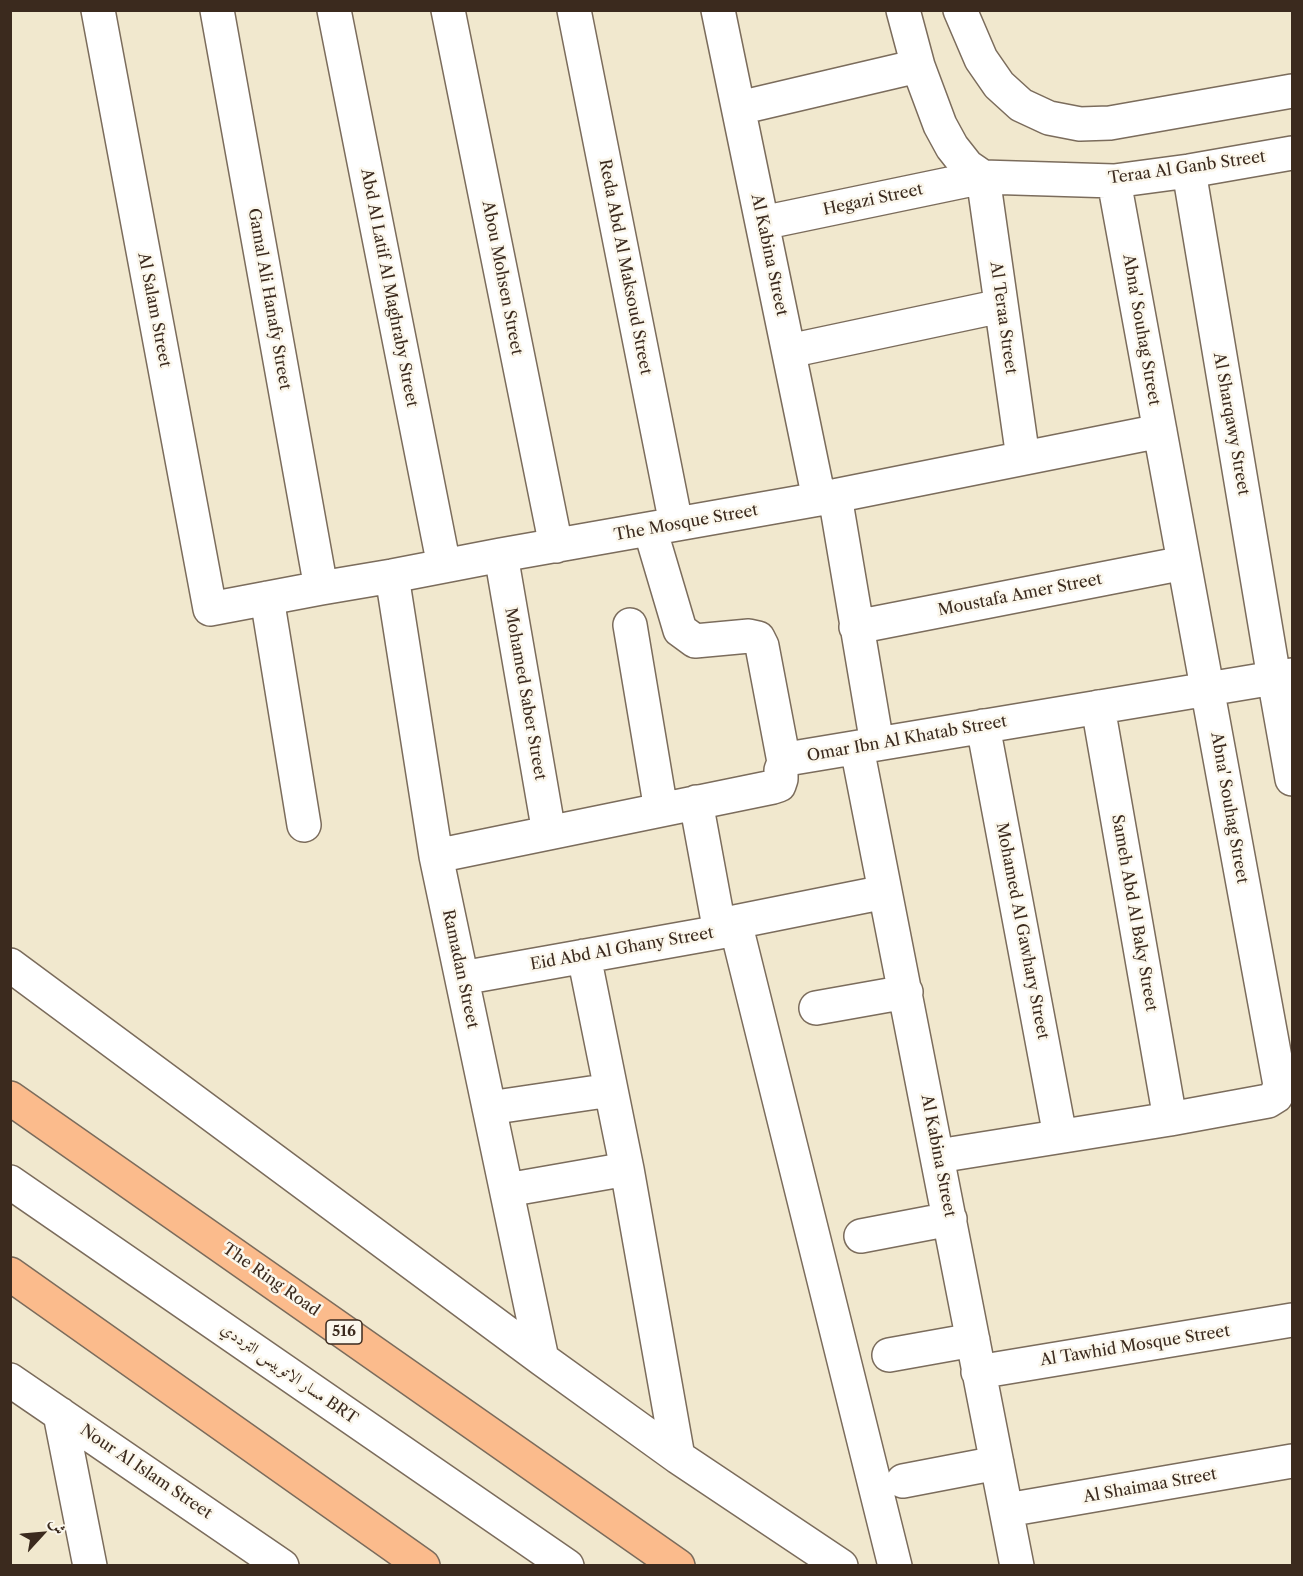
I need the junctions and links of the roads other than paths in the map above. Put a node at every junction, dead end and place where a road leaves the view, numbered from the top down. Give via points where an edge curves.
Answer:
1 (98, 10) edge
2 (217, 10) edge
3 (334, 10) edge
4 (448, 10) edge
5 (574, 10) edge
6 (718, 10) edge
7 (903, 10) edge
8 (960, 10) edge
9 (918, 66) junction
10 (1293, 91) edge
11 (739, 108) junction
12 (1293, 153) edge
13 (1189, 171) junction
14 (983, 177) junction
15 (1114, 181) junction
16 (762, 223) junction
17 (1001, 306) junction
18 (789, 351) junction
19 (1160, 431) junction
20 (1023, 458) junction
21 (827, 497) junction
22 (663, 527) junction
23 (556, 546) junction
24 (501, 555) junction
25 (1184, 563) junction
26 (444, 566) junction
27 (392, 576) junction
28 (321, 588) junction
29 (267, 598) junction
30 (210, 609) joint
31 (630, 625) dead end
32 (856, 627) junction
33 (1283, 676) edge
34 (1207, 689) junction
35 (1098, 707) junction
36 (983, 726) junction
37 (867, 746) junction
38 (784, 762) junction
39 (1293, 779) edge
40 (696, 802) junction
41 (661, 810) junction
42 (304, 825) dead end
43 (549, 833) junction
44 (436, 856) junction
45 (885, 892) junction
46 (727, 928) junction
47 (584, 956) junction
48 (10, 965) edge
49 (462, 978) junction
50 (906, 992) junction
51 (816, 1008) dead end
52 (611, 1090) junction
53 (10, 1098) edge
54 (489, 1108) junction
55 (1170, 1119) junction
56 (1060, 1136) junction
57 (938, 1156) junction
58 (627, 1169) junction
59 (10, 1182) edge
60 (507, 1190) junction
61 (950, 1220) junction
62 (861, 1236) dead end
63 (10, 1274) edge
64 (1293, 1320) edge
65 (972, 1341) junction
66 (889, 1355) dead end
67 (542, 1359) junction
68 (978, 1372) junction
69 (10, 1380) edge
70 (60, 1414) junction
71 (678, 1456) junction
72 (1293, 1461) edge
73 (997, 1463) junction
74 (903, 1481) dead end
75 (1007, 1510) junction
76 (233, 1531) junction
77 (90, 1566) edge
78 (239, 1566) edge
79 (282, 1566) edge
80 (423, 1566) edge
81 (567, 1566) edge
82 (678, 1566) edge
83 (841, 1566) edge
84 (895, 1566) edge
85 (1017, 1566) edge

1 - 30 street, Al Salam Street
2 - 28 street, Gamal Ali Hanafy Street
3 - 26 street, Abd Al Latif Al Maghraby Street
4 - 23 street, Abou Mohsen Street
5 - 22 street, Reda Abd Al Maksoud Street
6 - 11 street, Al Kabina Street
7 - 9 street
8 - 10 street via 981,59 999,85 1022,105 1049,118 1080,124 1110,123
9 - 11 street
9 - 14 street via 952,147 967,166
11 - 16 street, Al Kabina Street
12 - 13 street, Teraa Al Ganb Street
13 - 15 street, Teraa Al Ganb Street
13 - 33 street, Al Sharqawy Street
14 - 15 street, Teraa Al Ganb Street
14 - 16 street, Hegazi Street
14 - 17 street, Al Teraa Street
15 - 19 street, Abna' Souhag Street
16 - 18 street, Al Kabina Street
17 - 18 street
17 - 20 street, Al Teraa Street
18 - 21 street, Al Kabina Street
19 - 20 street, The Mosque Street
19 - 25 street, Abna' Souhag Street
20 - 21 street, The Mosque Street
21 - 22 street, The Mosque Street
21 - 32 street, Al Kabina Street
22 - 23 street, The Mosque Street
22 - 38 street, Reda Abd Al Maksoud Street via 680,630 695,641 758,638
23 - 24 street, The Mosque Street
24 - 26 street, The Mosque Street
24 - 43 street, Mohamed Saber Street
25 - 32 street, Moustafa Amer Street
25 - 34 street, Abna' Souhag Street
26 - 27 street, The Mosque Street
27 - 28 street, The Mosque Street
27 - 44 street, Ramadan Street
28 - 29 street, The Mosque Street
29 - 30 street, The Mosque Street
29 - 42 street
31 - 41 street
32 - 37 street, Al Kabina Street
33 - 34 street, Omar Ibn Al Khatab Street
33 - 39 street, Al Sharqawy Street
34 - 35 street, Omar Ibn Al Khatab Street
34 - 55 street, Abna' Souhag Street via 1280,1085 1276,1096 1268,1101
35 - 36 street, Omar Ibn Al Khatab Street
35 - 55 street, Sameh Abd Al Baky Street
36 - 37 street, Omar Ibn Al Khatab Street
36 - 56 street, Mohamed Al Gawhary Street
37 - 38 street, Omar Ibn Al Khatab Street
37 - 45 street, Al Kabina Street
38 - 40 street, Omar Ibn Al Khatab Street via 778,785
40 - 41 street, Omar Ibn Al Khatab Street
40 - 46 street
41 - 43 street, Omar Ibn Al Khatab Street
43 - 44 street, Omar Ibn Al Khatab Street
44 - 49 street, Ramadan Street
45 - 46 street, Eid Abd Al Ghany Street
45 - 50 street, Al Kabina Street
46 - 47 street, Eid Abd Al Ghany Street
46 - 84 street
47 - 49 street, Eid Abd Al Ghany Street
47 - 52 street
48 - 67 street
49 - 54 street, Ramadan Street
50 - 51 street
50 - 57 street, Al Kabina Street
52 - 54 street
52 - 58 street
53 - 82 highway, The Ring Road / 516
54 - 60 street, Ramadan Street
55 - 56 street, Abna' Souhag Street
56 - 57 street, Abna' Souhag Street
57 - 61 street, Al Kabina Street
58 - 60 street
58 - 71 street
59 - 81 street, مسار الاتوبيس الترددي BRT
60 - 67 street, Ramadan Street
61 - 62 street
61 - 65 street, Al Kabina Street
63 - 80 highway
64 - 68 street, Al Tawhid Mosque Street
65 - 66 street
65 - 68 street, Al Kabina Street
67 - 71 street
68 - 73 street, Al Kabina Street
69 - 70 street, Nour Al Islam Street
70 - 76 street, Nour Al Islam Street
70 - 77 street
71 - 83 street
72 - 75 street, Al Shaimaa Street
73 - 74 street
73 - 75 street, Al Kabina Street
75 - 85 street, Al Kabina Street
76 - 78 street
76 - 79 street, Nour Al Islam Street

